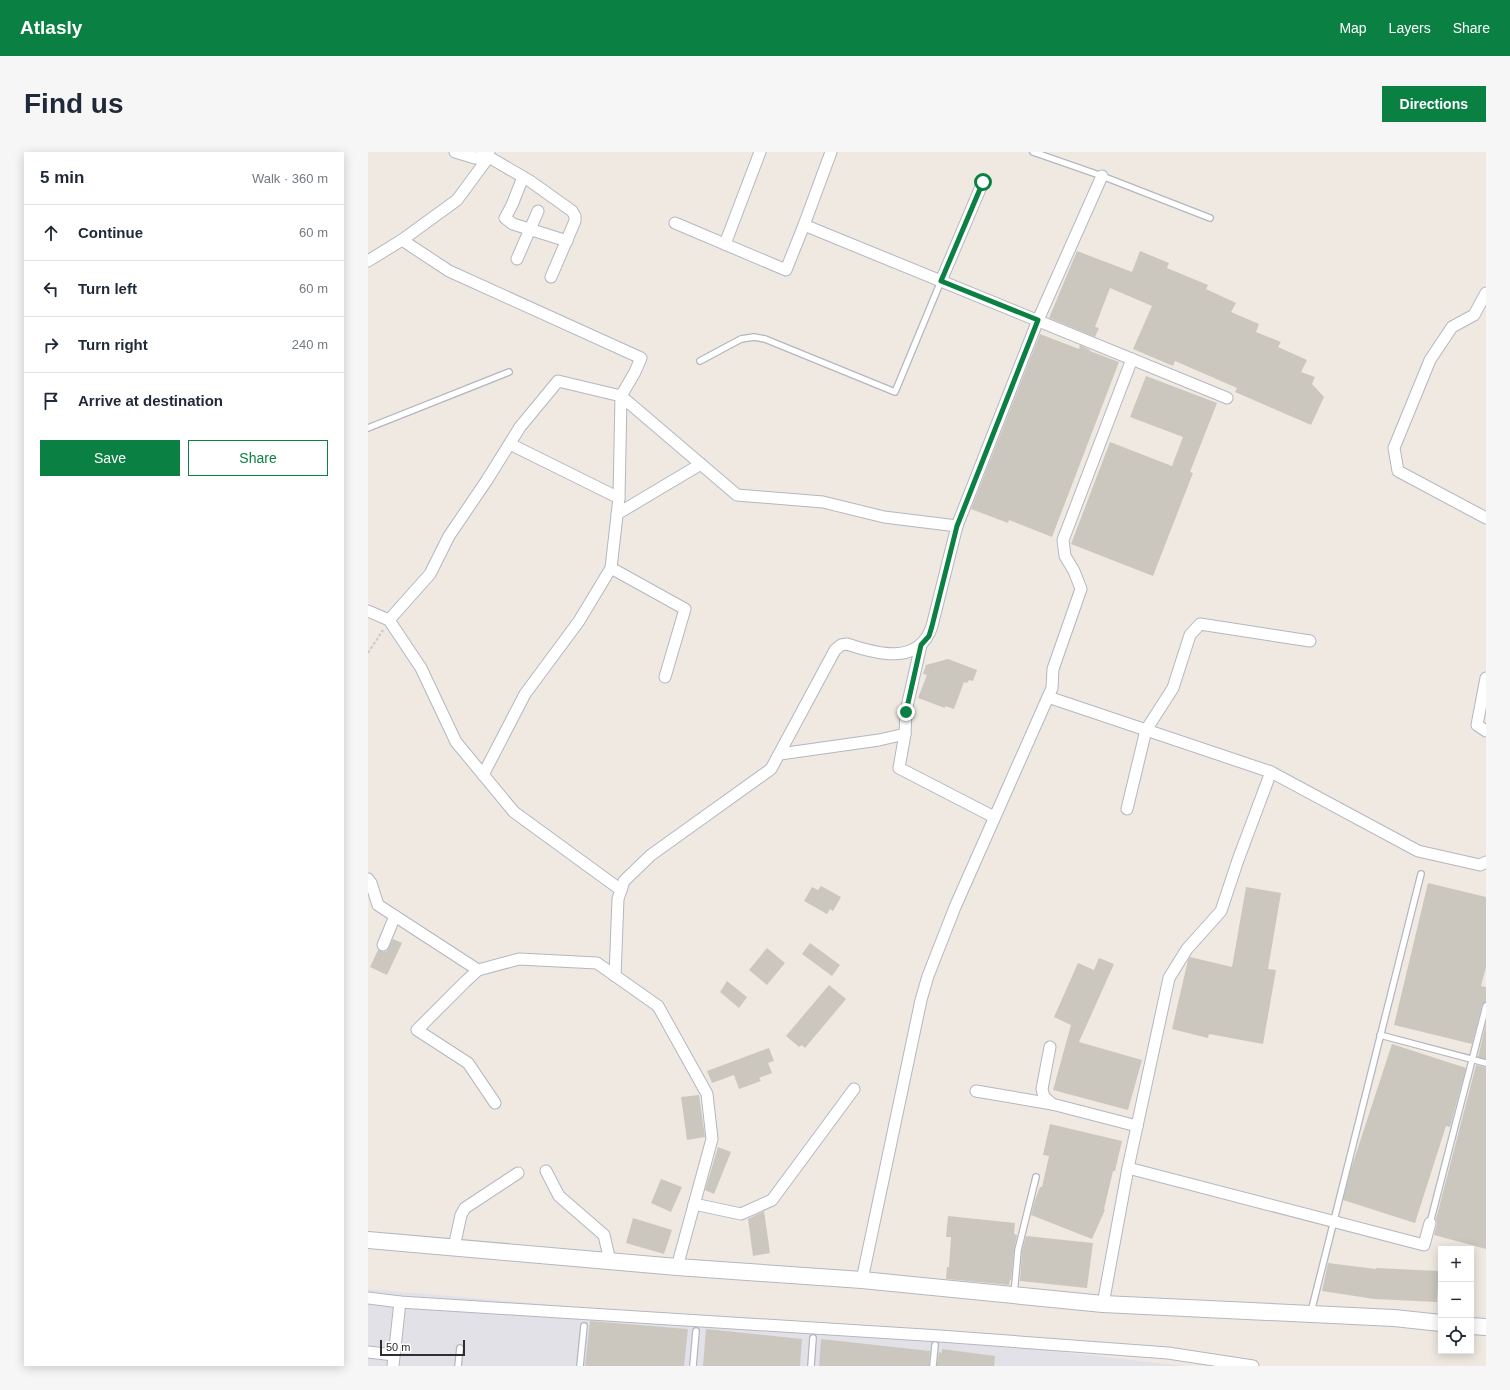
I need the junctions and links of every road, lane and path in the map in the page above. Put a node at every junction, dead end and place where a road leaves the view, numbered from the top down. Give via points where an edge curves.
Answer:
1 (455, 152) edge
2 (760, 152) edge
3 (831, 152) edge
4 (1033, 152) edge
5 (488, 154) edge
6 (1102, 176) junction
7 (523, 177) junction
8 (983, 182) dead end
9 (538, 211) dead end
10 (1210, 218) dead end
11 (675, 223) dead end
12 (804, 224) junction
13 (530, 230) junction
14 (402, 240) junction
15 (566, 241) junction
16 (725, 244) junction
17 (518, 259) dead end
18 (368, 261) edge
19 (551, 277) dead end
20 (941, 281) junction
21 (1486, 293) edge
22 (1038, 320) junction
23 (1132, 359) junction
24 (700, 361) dead end
25 (509, 372) dead end
26 (621, 396) junction
27 (1227, 398) dead end
28 (368, 428) edge
29 (510, 444) junction
30 (701, 464) junction
31 (619, 498) junction
32 (617, 514) junction
33 (1486, 518) edge
34 (957, 526) junction
35 (610, 568) junction
36 (368, 611) edge
37 (389, 620) junction
38 (1310, 641) dead end
39 (921, 645) junction
40 (368, 653) edge
41 (665, 677) dead end
42 (1486, 678) edge
43 (1048, 697) junction
44 (1146, 730) junction
45 (1486, 732) edge
46 (905, 734) junction
47 (780, 754) junction
48 (1271, 772) junction
49 (483, 775) junction
50 (1127, 809) dead end
51 (994, 817) junction
52 (1486, 862) edge
53 (1422, 874) dead end
54 (368, 879) edge
55 (621, 890) junction
56 (395, 916) junction
57 (383, 945) dead end
58 (478, 970) junction
59 (615, 976) junction
60 (1486, 1006) edge
61 (1380, 1035) junction
62 (1050, 1046) dead end
63 (1472, 1059) junction
64 (1486, 1063) edge
65 (854, 1089) dead end
66 (976, 1092) dead end
67 (495, 1103) dead end
68 (1052, 1104) junction
69 (1137, 1126) junction
70 (1128, 1168) junction
71 (546, 1170) dead end
72 (518, 1173) dead end
73 (1036, 1177) dead end
74 (694, 1204) junction
75 (1333, 1221) junction
76 (1430, 1223) joint
77 (368, 1240) edge
78 (454, 1247) junction
79 (610, 1261) junction
80 (677, 1267) junction
81 (862, 1280) junction
82 (1014, 1295) junction
83 (368, 1298) edge
84 (400, 1302) junction
85 (1103, 1304) junction
86 (1310, 1314) junction
87 (1438, 1323) edge
88 (584, 1326) dead end
89 (1474, 1326) edge
90 (1486, 1327) edge
91 (696, 1331) dead end
92 (814, 1338) dead end
93 (935, 1345) dead end
94 (460, 1348) dead end
95 (368, 1352) edge
96 (393, 1360) edge
97 (458, 1366) edge
98 (580, 1366) edge
99 (692, 1366) edge
100 (811, 1366) edge
101 (933, 1366) edge
102 (1253, 1366) edge

1 - 5 street via 475,158
2 - 16 street
3 - 12 street
4 - 6 lane
5 - 7 street
5 - 14 street via 457,200
6 - 10 lane
6 - 22 street
7 - 13 street via 505,218
7 - 15 street via 572,211 575,221
8 - 20 street
9 - 13 street
11 - 16 street
12 - 16 street via 786,270
12 - 20 street
13 - 15 street
13 - 17 street
14 - 18 street
14 - 26 street via 449,271 641,358
15 - 19 street
20 - 22 street
20 - 24 lane via 895,392 754,337 741,339
21 - 33 street via 1474,315 1452,327 1430,360 1394,448 1398,471
22 - 23 street
22 - 34 street
23 - 27 street
23 - 43 street via 1063,540 1065,556 1081,589 1053,669 1052,688
25 - 28 lane
26 - 29 street via 558,380 520,427
26 - 30 street
26 - 31 street
29 - 31 street
29 - 37 street via 449,536 430,574
30 - 32 street
30 - 34 street via 737,494 823,502 884,517
31 - 32 street
32 - 35 street
34 - 39 street via 929,636
35 - 41 street via 685,609
35 - 49 street via 579,621 525,694
36 - 37 street
37 - 40 path
37 - 49 street via 421,668 456,742
38 - 44 street via 1200,624 1190,635 1173,688
39 - 46 street via 906,712
39 - 47 street via 905,653 888,654 847,644 841,645
42 - 45 street via 1477,725
43 - 44 street
43 - 51 street
44 - 48 street
44 - 50 street
46 - 47 street
46 - 51 street via 899,768
47 - 55 street via 771,769 651,855 624,881
48 - 52 street via 1418,851 1480,865
48 - 69 street via 1221,911 1187,949 1169,978
49 - 55 street via 514,812
51 - 81 street via 955,907 921,1000
53 - 61 lane
54 - 56 street via 378,905
55 - 59 street via 618,899
56 - 57 street
56 - 58 street
58 - 59 street via 520,959 597,963
58 - 67 street via 417,1030 468,1063
59 - 74 street via 658,1006 707,1094 712,1139
60 - 63 lane
61 - 63 lane
61 - 75 lane
62 - 68 street via 1042,1089 1044,1097
63 - 64 lane
63 - 76 lane
65 - 74 street via 772,1200 741,1214
66 - 68 street
68 - 69 street
69 - 70 street
70 - 75 street
70 - 85 street
71 - 79 street via 559,1196 604,1235
72 - 78 street via 466,1208 461,1215
73 - 82 lane via 1018,1250
74 - 80 street
75 - 76 street via 1424,1245
75 - 86 lane
77 - 78 street
78 - 79 street
79 - 80 street
80 - 81 street
81 - 82 street
82 - 85 street
83 - 84 street
84 - 96 street
84 - 102 street via 1168,1353
85 - 86 street
86 - 87 street
88 - 98 lane
89 - 90 street
91 - 99 lane
92 - 100 lane
93 - 101 lane
94 - 97 lane
95 - 96 street

